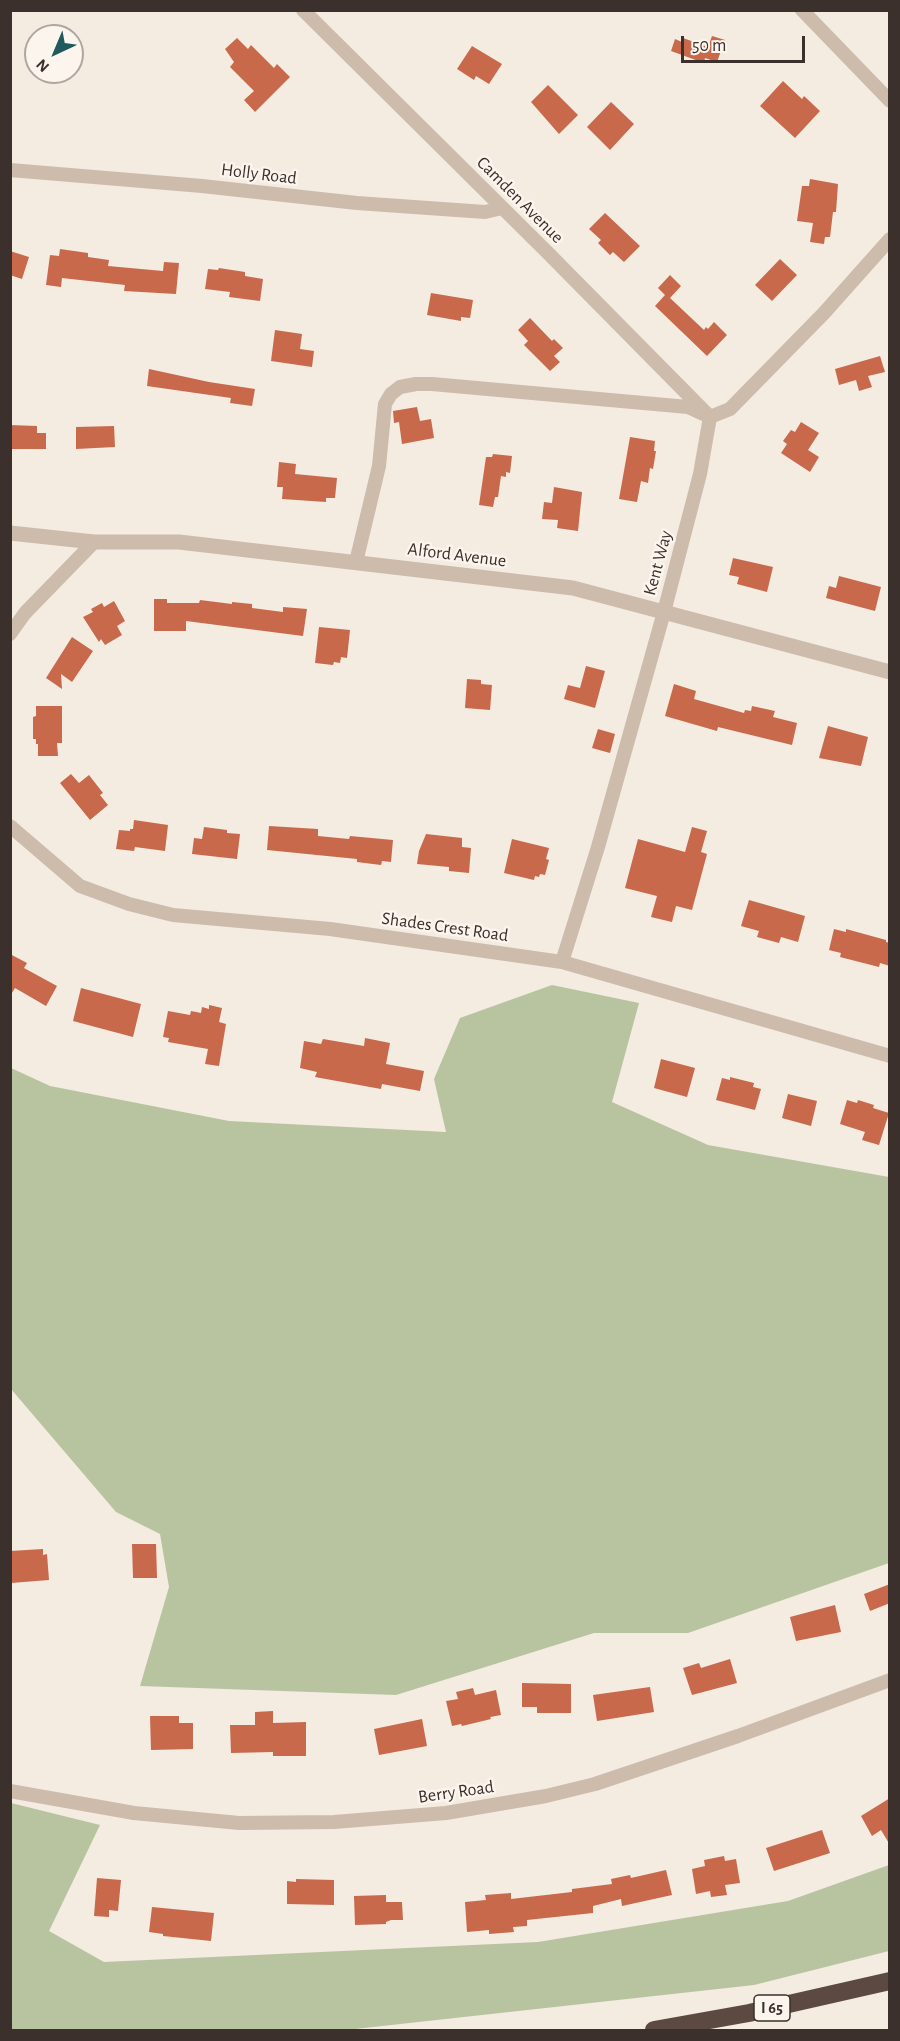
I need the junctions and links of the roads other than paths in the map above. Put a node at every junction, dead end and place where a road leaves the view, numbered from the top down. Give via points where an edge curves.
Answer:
1 (303, 10) edge
2 (802, 10) edge
3 (890, 101) edge
4 (10, 170) edge
5 (502, 208) junction
6 (890, 239) edge
7 (710, 417) junction
8 (10, 533) edge
9 (94, 542) junction
10 (356, 562) junction
11 (664, 612) junction
12 (10, 634) edge
13 (890, 672) edge
14 (10, 826) edge
15 (562, 962) junction
16 (890, 1056) edge
17 (890, 1680) edge
18 (10, 1791) edge
19 (890, 1981) edge
20 (654, 2031) edge

1 - 5 street, Camden Avenue
2 - 3 street
4 - 5 street, Holly Road via 357,203 484,212
5 - 7 street, Camden Avenue
6 - 7 street via 730,409
7 - 10 street via 688,407 432,384 400,387 391,393 386,404 379,466
7 - 11 street, Kent Way via 700,474
8 - 9 street, Alford Avenue
9 - 10 street, Alford Avenue via 179,542
9 - 12 street via 25,613
10 - 11 street, Alford Avenue via 573,588
11 - 13 street, Alford Avenue
11 - 15 street, Kent Way
14 - 15 street, Shades Crest Road via 80,886 162,913 330,929
15 - 16 street, Shades Crest Road
17 - 18 street, Berry Road via 738,1737 595,1784 446,1813 345,1822 239,1823 134,1813
19 - 20 highway, I 65

